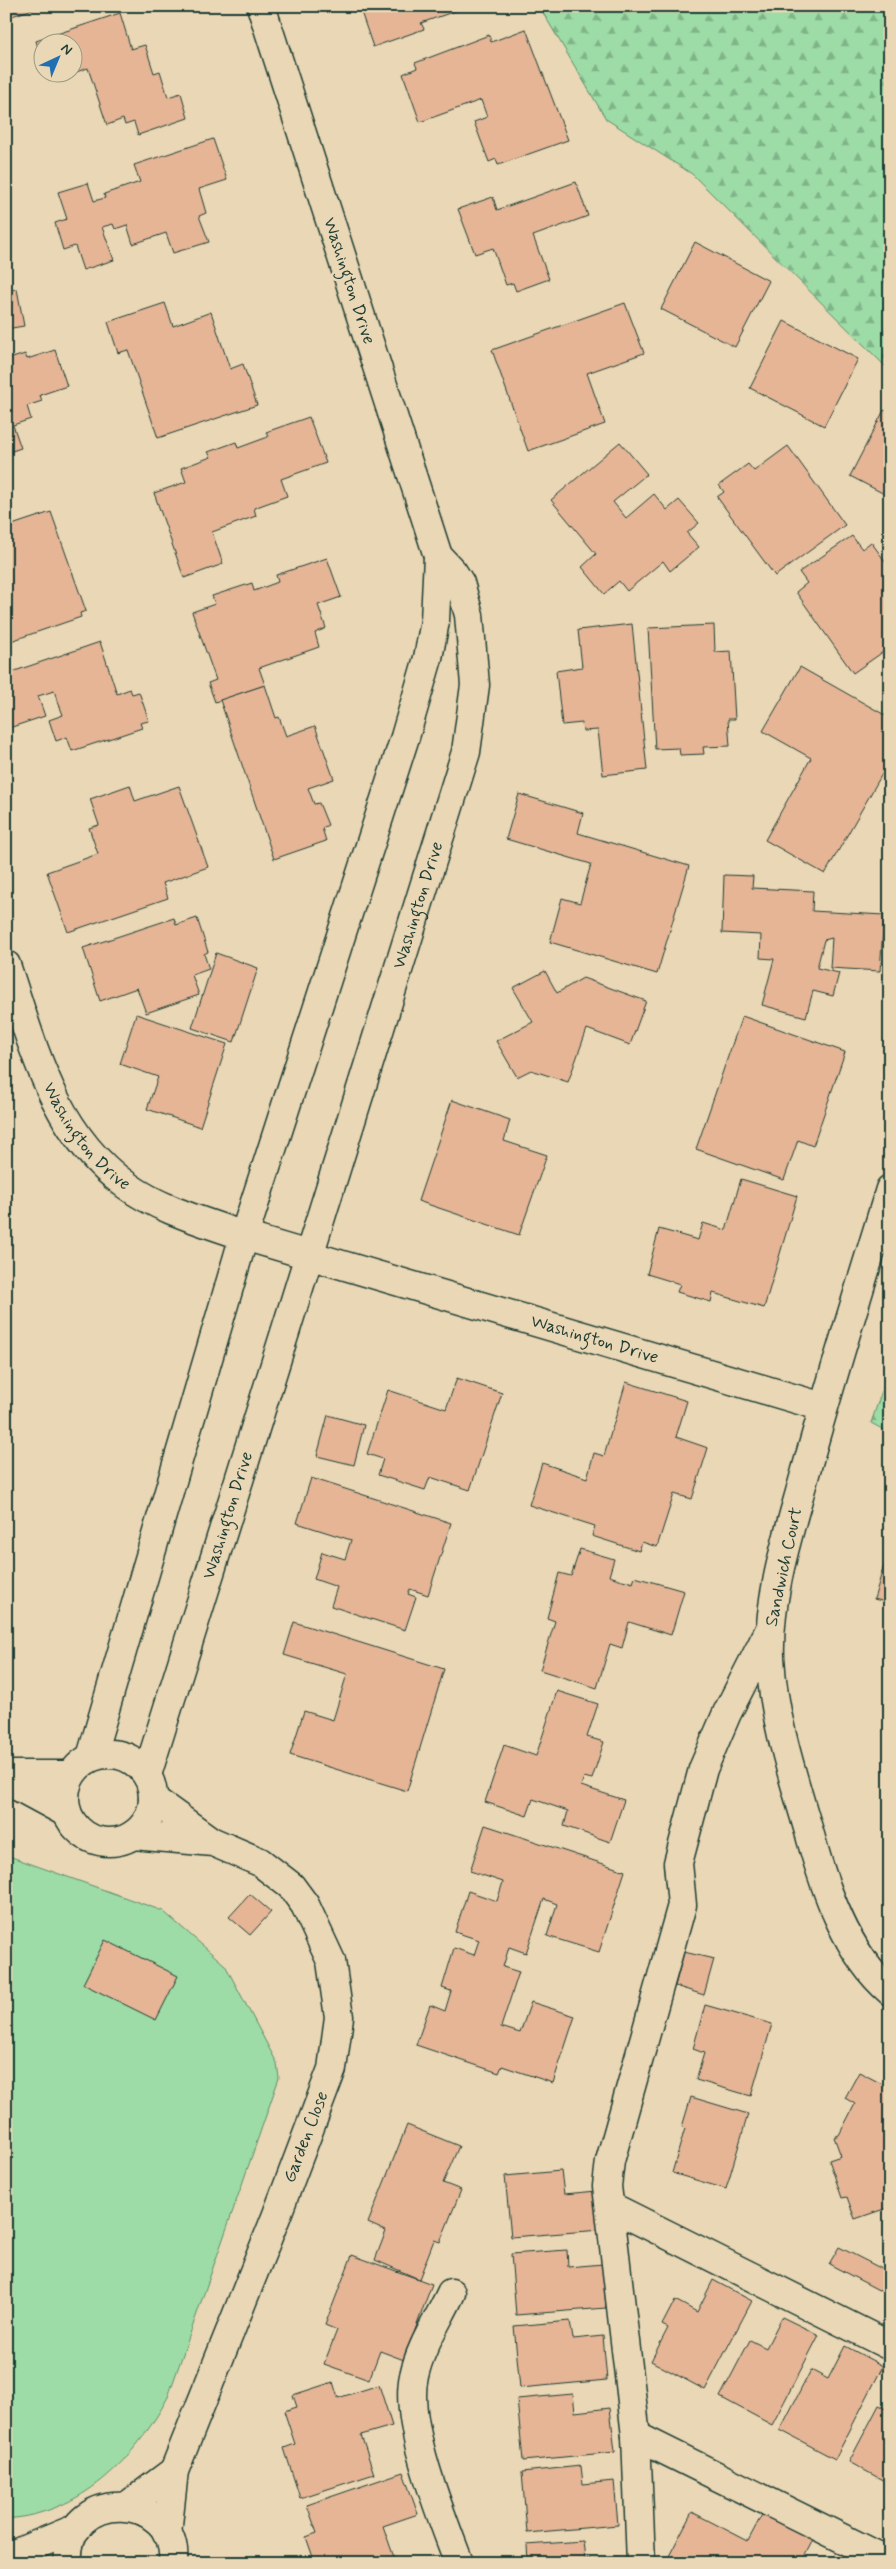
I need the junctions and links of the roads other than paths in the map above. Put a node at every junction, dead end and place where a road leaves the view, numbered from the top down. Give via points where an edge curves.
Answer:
1 (261, 6) edge
2 (438, 556) junction
3 (6, 965) edge
4 (890, 1189) edge
5 (244, 1236) junction
6 (309, 1255) junction
7 (823, 1407) junction
8 (770, 1629) junction
9 (91, 1756) junction
10 (6, 1775) edge
11 (70, 1775) junction
12 (6, 1780) edge
13 (150, 1787) junction
14 (67, 1813) junction
15 (133, 1835) junction
16 (213, 1842) junction
17 (890, 1991) edge
18 (610, 2206) junction
19 (451, 2293) dead end
20 (890, 2346) edge
21 (636, 2436) junction
22 (174, 2470) junction
23 (127, 2506) junction
24 (77, 2528) junction
25 (167, 2533) junction
26 (21, 2555) edge
27 (890, 2562) edge
28 (68, 2563) edge
29 (173, 2563) edge
30 (459, 2563) edge
31 (641, 2563) edge

1 - 2 street, Washington Drive
2 - 5 street, Washington Drive via 435,621 428,658
2 - 6 street, Washington Drive via 460,583 468,609 475,685 466,752
3 - 5 street, Washington Drive via 41,1071 68,1124 83,1144 126,1185 200,1221
4 - 7 street, Sandwich Court
5 - 6 street, Washington Drive
5 - 9 street, Washington Drive
6 - 7 street, Washington Drive
6 - 13 street, Washington Drive
7 - 8 street, Sandwich Court via 788,1535
8 - 17 street, Sandwich Court via 771,1677 776,1708 815,1854 842,1925 854,1947
8 - 18 street via 726,1712 703,1769 678,1863 682,1905 610,2161 607,2186
9 - 11 street
9 - 13 street via 123,1756 133,1760
10 - 11 street
11 - 14 street via 64,1793
12 - 14 street
13 - 15 street via 151,1813
13 - 16 street, Garden Close
14 - 15 street via 82,1834 94,1840 121,1841
15 - 16 street, Garden Close
16 - 22 street, Garden Close via 260,1862 298,1894 331,1962 339,2017 332,2069
18 - 20 street
18 - 21 street
19 - 30 street via 417,2363 411,2392 433,2494
21 - 27 street
21 - 31 street
22 - 23 street
22 - 25 street
23 - 24 street via 99,2510 90,2514
23 - 25 street via 150,2515
24 - 26 street
24 - 28 street via 68,2547
25 - 29 street

